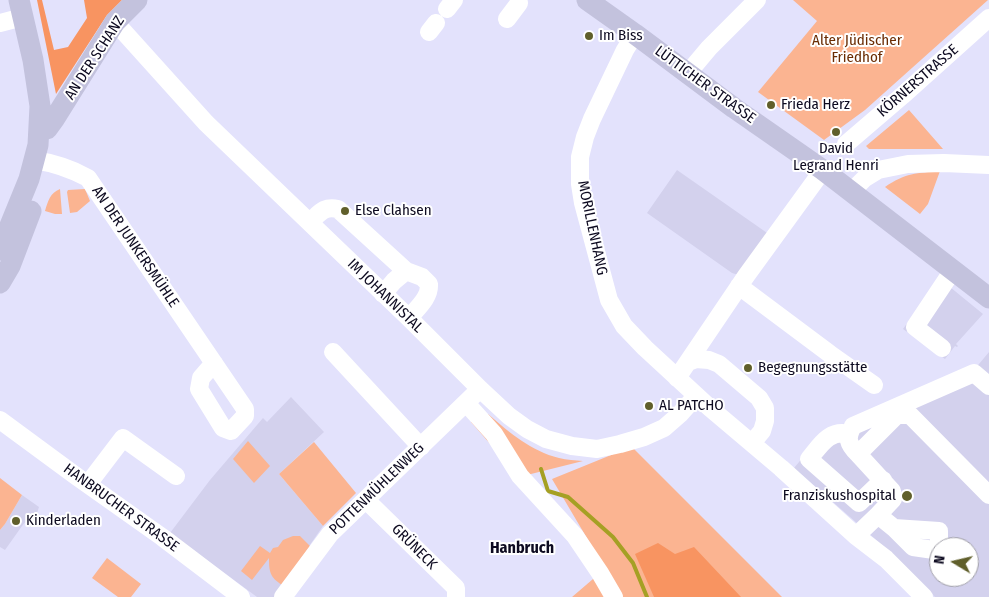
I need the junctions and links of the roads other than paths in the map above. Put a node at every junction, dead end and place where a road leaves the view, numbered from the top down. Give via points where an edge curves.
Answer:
1 (137, 0) edge
2 (587, 0) edge
3 (758, 0) edge
4 (519, 3) dead end
5 (21, 9) edge
6 (989, 18) edge
7 (508, 19) dead end
8 (115, 22) junction
9 (0, 23) edge
10 (635, 34) junction
11 (688, 73) junction
12 (45, 136) junction
13 (846, 144) dead end
14 (989, 165) edge
15 (822, 170) junction
16 (851, 192) junction
17 (310, 222) junction
18 (2, 265) edge
19 (953, 270) junction
20 (406, 271) junction
21 (739, 286) junction
22 (384, 294) junction
23 (989, 298) edge
24 (409, 318) junction
25 (942, 348) dead end
26 (333, 352) dead end
27 (688, 362) junction
28 (214, 363) dead end
29 (677, 378) junction
30 (874, 385) dead end
31 (989, 386) edge
32 (480, 389) junction
33 (696, 396) junction
34 (466, 403) junction
35 (0, 420) edge
36 (848, 434) junction
37 (752, 443) junction
38 (421, 446) junction
39 (858, 454) junction
40 (176, 476) dead end
41 (883, 480) junction
42 (88, 484) junction
43 (989, 495) edge
44 (366, 500) junction
45 (878, 515) junction
46 (894, 528) dead end
47 (856, 536) junction
48 (241, 597) edge
49 (283, 597) edge
50 (456, 597) edge
51 (614, 597) edge
52 (924, 597) edge

1 - 8 main road, AN DER SCHANZ
2 - 10 main road, LÜTTICHER STRASSE
3 - 11 street
4 - 7 street
5 - 9 street
5 - 12 main road
6 - 13 street, KÖRNERSTRASSE
8 - 12 main road, AN DER SCHANZ
8 - 17 street, IM JOHANNISTAL via 206,123
10 - 11 main road, LÜTTICHER STRASSE
10 - 29 street, MORILLENHANG via 585,136 580,157 580,184 609,300 624,326
11 - 15 main road, LÜTTICHER STRASSE
12 - 18 main road
12 - 28 street, AN DER JUNKERSMÜHLE via 69,168 88,178
14 - 16 street via 908,164 878,170
15 - 16 main road, LÜTTICHER STRASSE
15 - 21 street
16 - 19 main road, LÜTTICHER STRASSE
17 - 20 street via 324,209 338,210
17 - 22 street, IM JOHANNISTAL
19 - 23 main road, LÜTTICHER STRASSE
19 - 25 street via 915,327
20 - 22 street
20 - 24 street via 422,277 429,284 420,306
21 - 27 street
21 - 30 street
22 - 24 street, IM JOHANNISTAL
24 - 32 street, IM JOHANNISTAL
26 - 38 street
27 - 29 street
27 - 37 street via 696,359 719,364 759,398 765,408 765,421 762,431
29 - 33 street, MORILLENHANG
31 - 36 street via 974,373 852,426
32 - 33 street, IM JOHANNISTAL via 509,416 546,439 597,448 634,441 664,428
32 - 34 street, POTTENMÜHLENWEG
33 - 37 street, MORILLENHANG
34 - 38 street, POTTENMÜHLENWEG
34 - 51 street via 494,434 520,476 575,536
35 - 42 street, HANBRUCHER STRASSE
36 - 39 street via 848,441
36 - 41 street via 842,432 827,437 808,459 859,503
37 - 47 street, MORILLENHANG
38 - 44 street, POTTENMÜHLENWEG
39 - 41 street
39 - 43 street via 897,415 910,415
40 - 42 street via 123,438
41 - 45 street via 892,491 893,499
42 - 48 street, HANBRUCHER STRASSE
44 - 49 street, POTTENMÜHLENWEG via 330,534
44 - 50 street, GRÜNECK via 456,588
45 - 46 street
45 - 47 street
47 - 52 street, MORILLENHANG via 886,559

